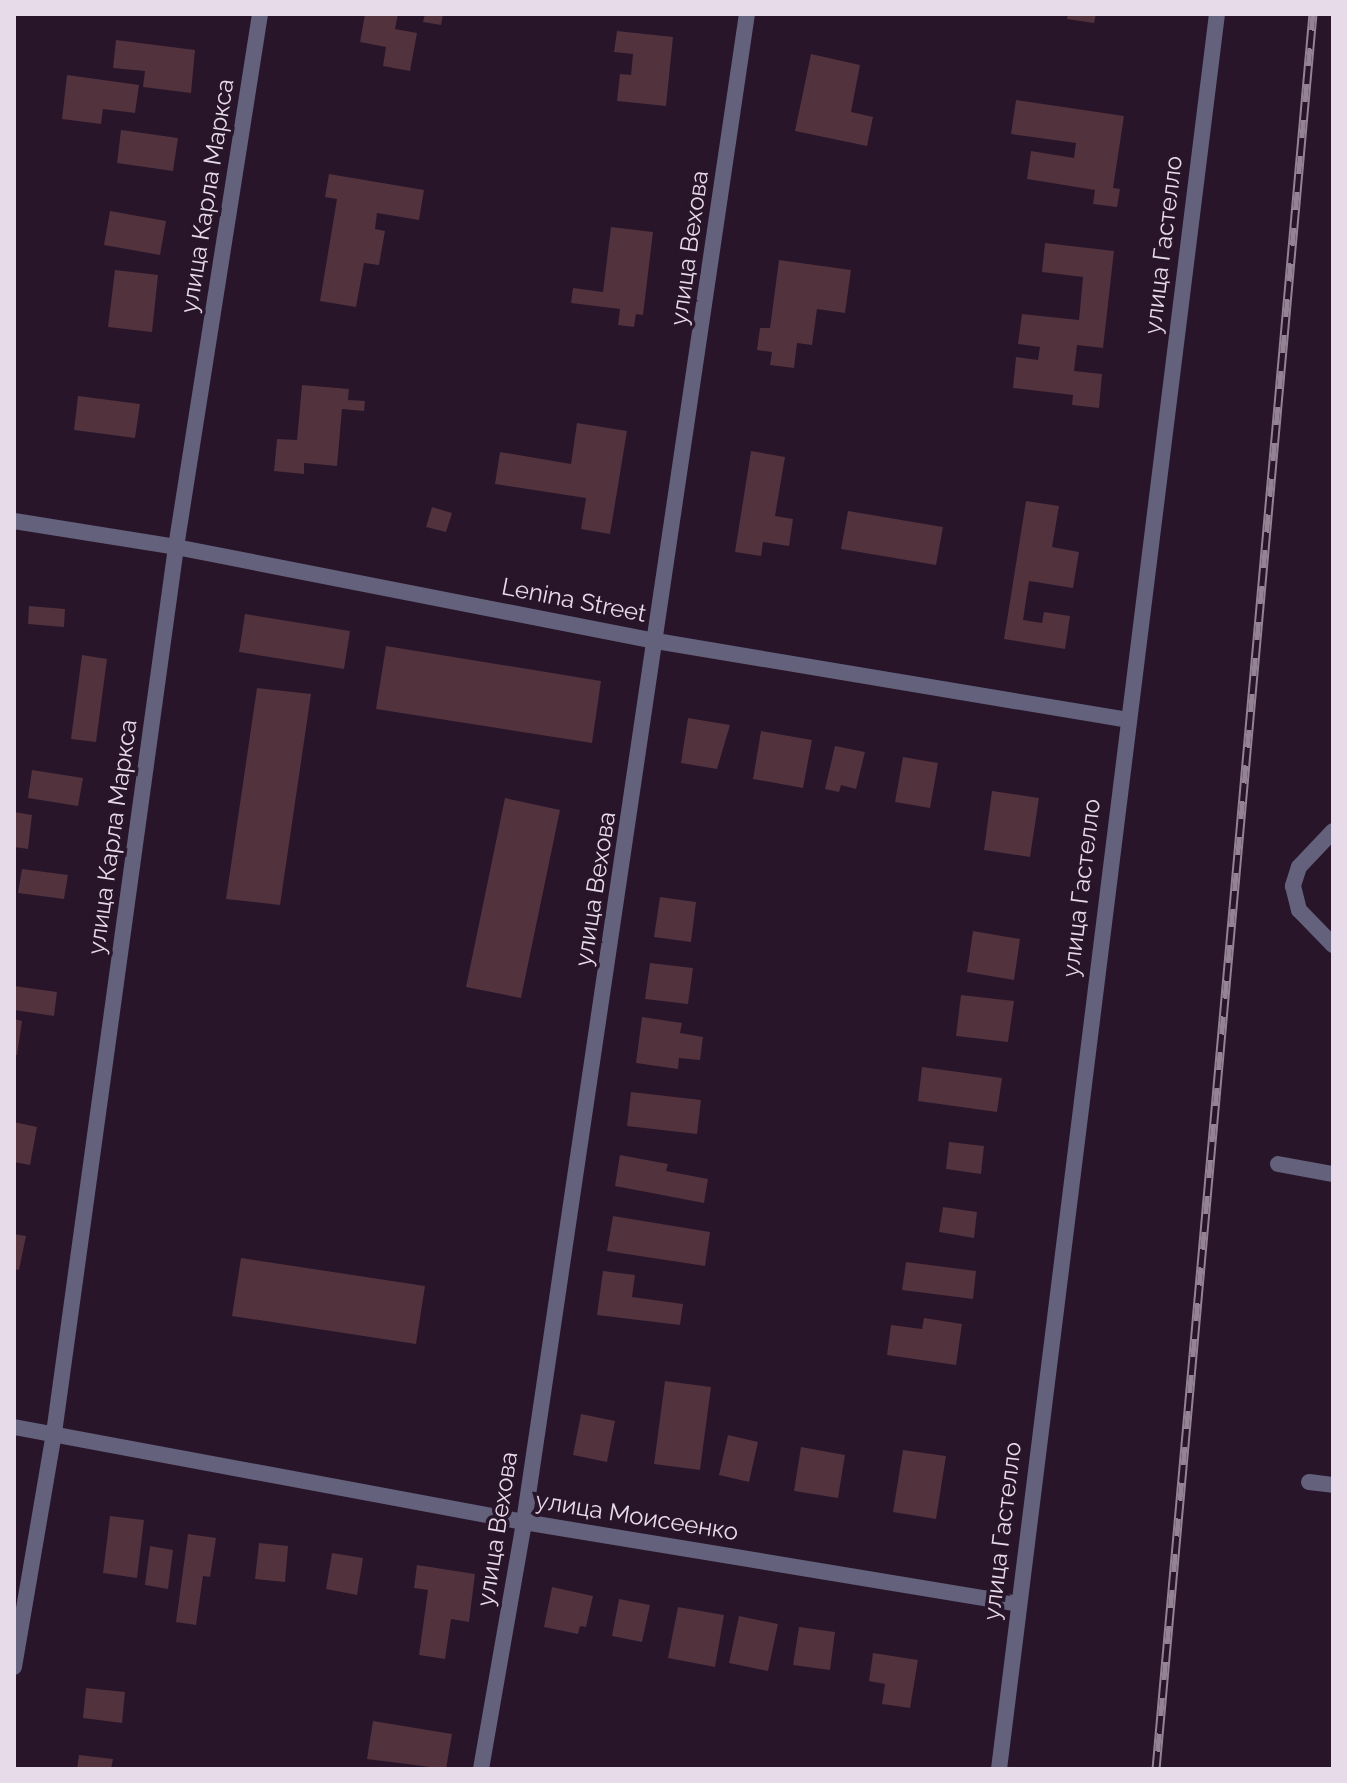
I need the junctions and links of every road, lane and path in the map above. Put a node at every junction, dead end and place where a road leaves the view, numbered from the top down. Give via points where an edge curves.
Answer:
1 (260, 14) edge
2 (747, 14) edge
3 (1217, 14) edge
4 (14, 521) edge
5 (176, 547) junction
6 (656, 641) junction
7 (1126, 720) junction
8 (1333, 831) edge
9 (1333, 945) edge
10 (1278, 1164) dead end
11 (1333, 1174) edge
12 (14, 1427) edge
13 (54, 1433) junction
14 (1309, 1482) dead end
15 (1333, 1485) edge
16 (524, 1522) junction
17 (1017, 1604) junction
18 (14, 1667) edge
19 (481, 1769) edge
20 (999, 1769) edge

1 - 5 street, улица Карла Маркса
2 - 6 street, улица Вехова
3 - 7 street, улица Гастелло
4 - 5 street, Lenina Street
5 - 6 street, Lenina Street
5 - 13 street, улица Карла Маркса
6 - 7 street, Lenina Street
6 - 16 street, улица Вехова
7 - 17 street, улица Гастелло
8 - 9 street via 1299,867 1293,886 1299,910
10 - 11 street
12 - 13 street, улица Моисеенко
13 - 16 street, улица Моисеенко
13 - 18 street, улица Карла Маркса
14 - 15 street
16 - 17 street, улица Моисеенко
16 - 19 street, улица Вехова
17 - 20 street, улица Гастелло

